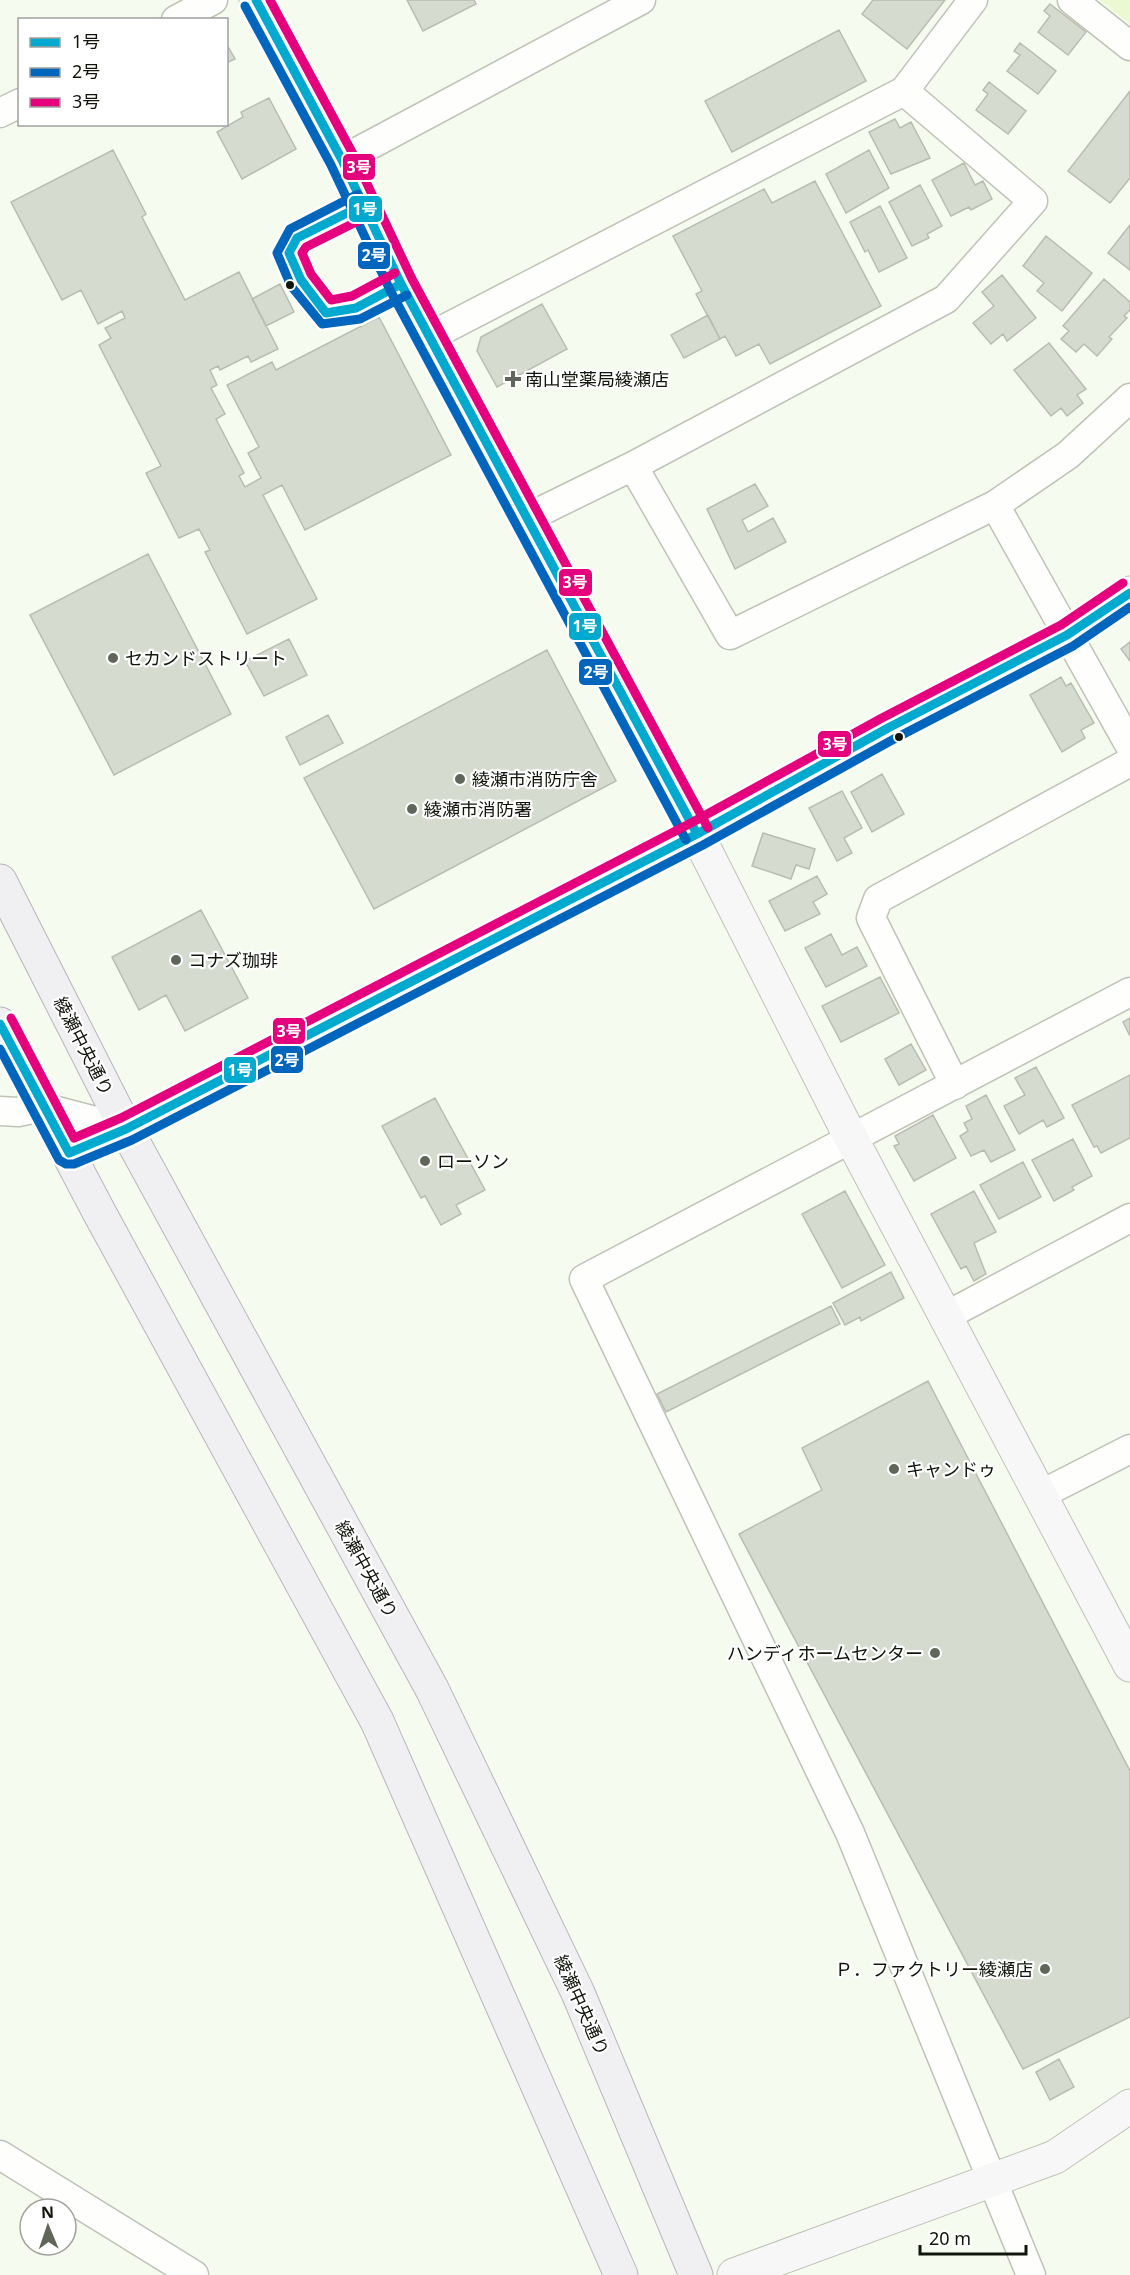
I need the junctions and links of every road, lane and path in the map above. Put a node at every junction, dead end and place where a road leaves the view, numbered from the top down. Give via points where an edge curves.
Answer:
1 (213, 0) edge
2 (256, 0) edge
3 (641, 0) edge
4 (972, 0) edge
5 (1072, 0) edge
6 (180, 18) edge
7 (1130, 46) edge
8 (904, 91) junction
9 (18, 103) edge
10 (0, 113) edge
11 (342, 160) junction
12 (363, 205) junction
13 (401, 284) junction
14 (429, 337) junction
15 (1130, 398) edge
16 (633, 466) junction
17 (995, 505) junction
18 (527, 518) junction
19 (1130, 593) edge
20 (1067, 634) junction
21 (1130, 746) edge
22 (1130, 762) edge
23 (697, 834) junction
24 (0, 881) edge
25 (1130, 992) edge
26 (0, 1024) edge
27 (955, 1085) junction
28 (42, 1107) junction
29 (0, 1111) edge
30 (126, 1129) junction
31 (851, 1138) junction
32 (69, 1153) junction
33 (1130, 1218) edge
34 (946, 1316) junction
35 (1130, 1449) edge
36 (1040, 1495) junction
37 (1130, 1665) edge
38 (1130, 2106) edge
39 (0, 2155) edge
40 (993, 2182) junction
41 (194, 2275) edge
42 (621, 2275) edge
43 (696, 2275) edge
44 (734, 2275) edge
45 (1031, 2275) edge

1 - 6 street
2 - 11 street
3 - 11 street
4 - 8 street
5 - 7 street
8 - 14 street
8 - 16 street via 1033,201 946,299
9 - 10 street
11 - 12 street
12 - 13 street
12 - 13 lane via 297,238 289,254 301,280 326,313 356,308
13 - 14 street
14 - 18 street
15 - 17 street via 1068,455
16 - 17 street via 730,635
16 - 18 street
17 - 20 street
18 - 23 street
19 - 20 street
20 - 21 street
20 - 23 street
22 - 27 street via 878,899 872,918
23 - 30 street
23 - 31 street
24 - 30 main road, 綾瀬中央通り
25 - 27 street
26 - 28 main road
27 - 31 street
28 - 29 street
28 - 30 street
28 - 32 main road
30 - 32 street
30 - 43 main road, 綾瀬中央通り via 432,1689 578,1993
31 - 34 street
31 - 40 street via 584,1279 850,1833
32 - 42 main road via 377,1721
33 - 34 street
34 - 36 street
35 - 36 street
36 - 37 street
38 - 40 street via 1055,2157
39 - 41 street
40 - 44 street
40 - 45 street

